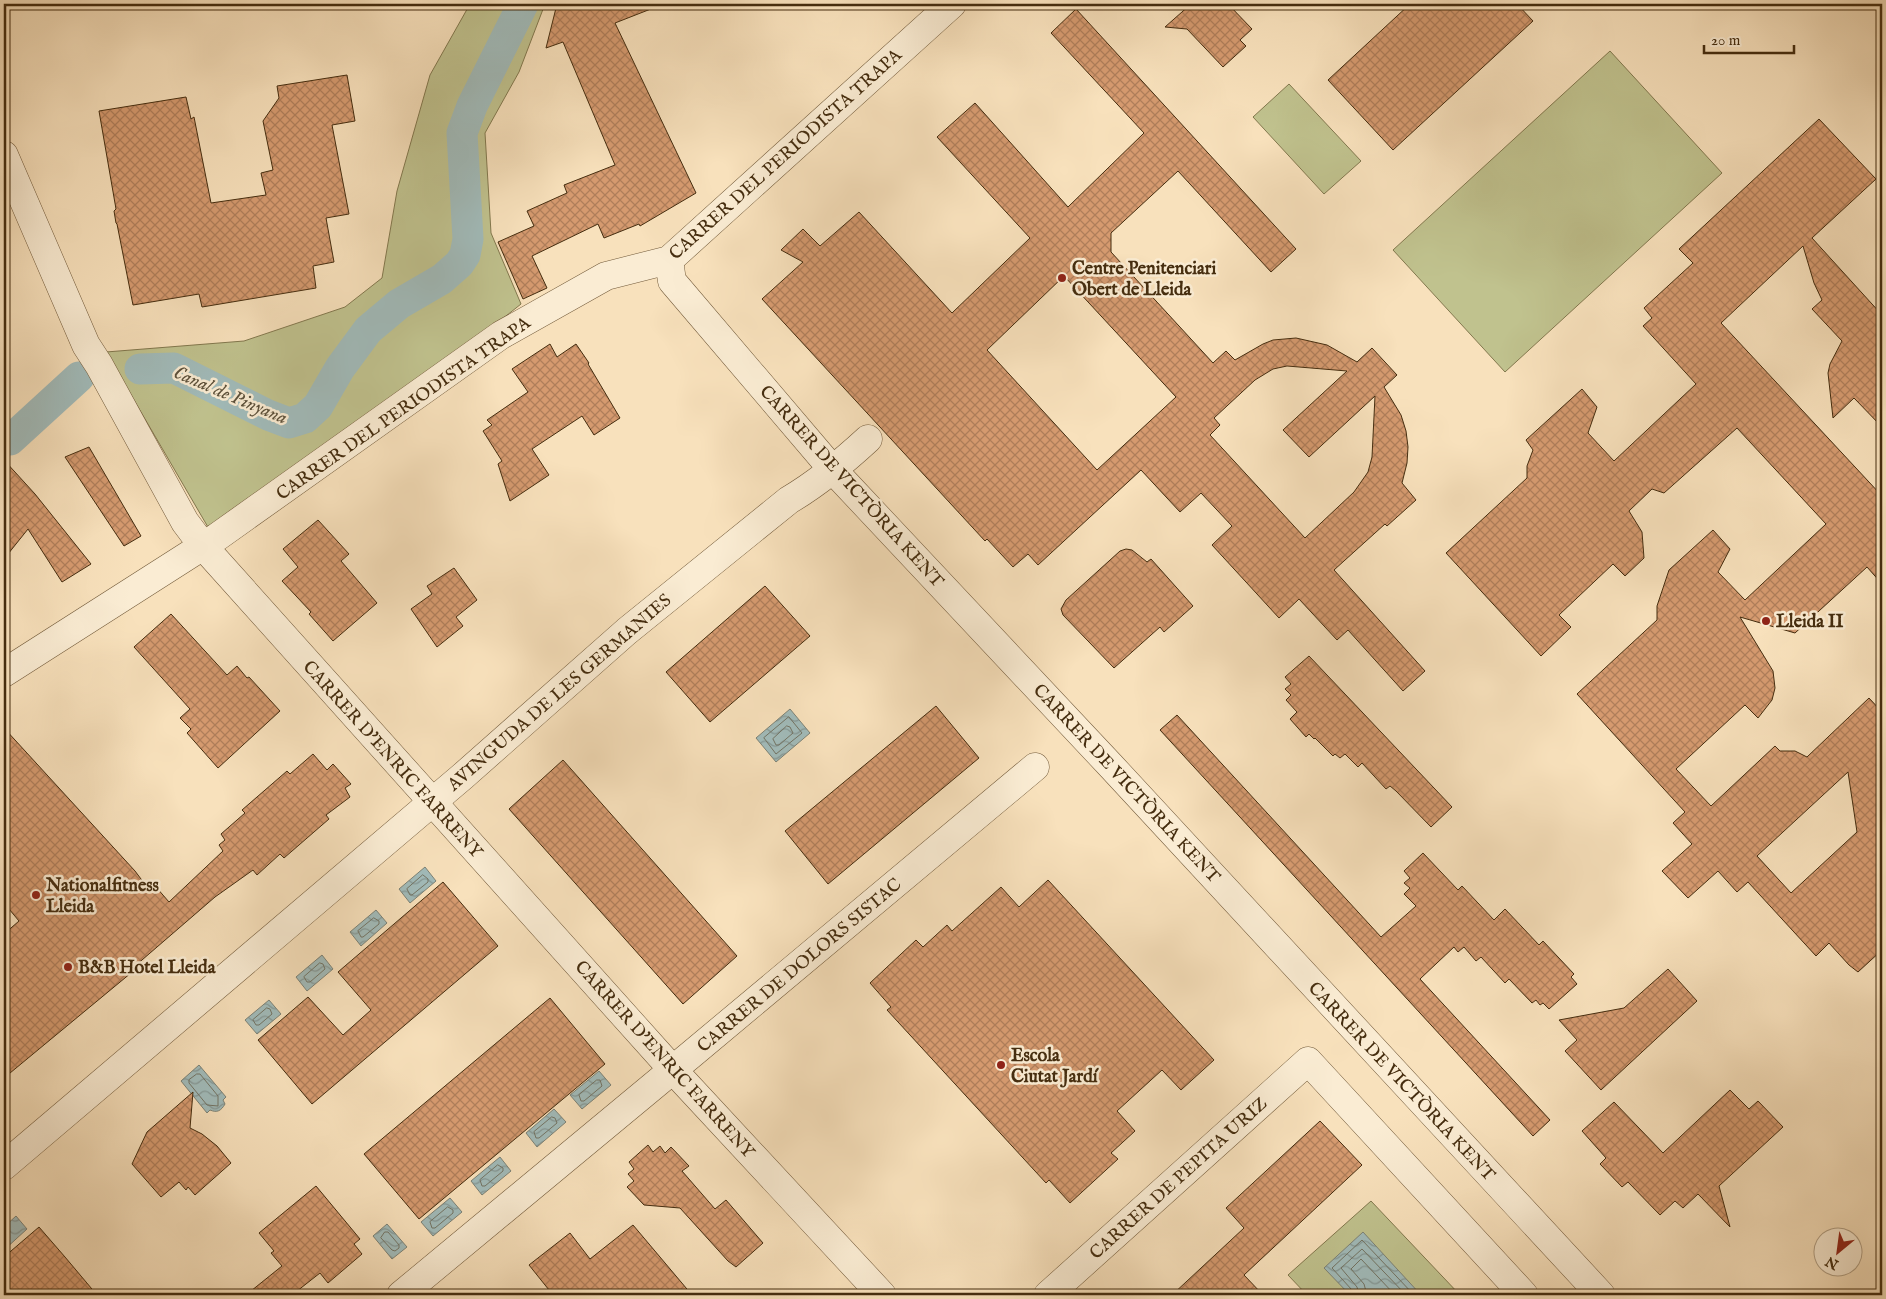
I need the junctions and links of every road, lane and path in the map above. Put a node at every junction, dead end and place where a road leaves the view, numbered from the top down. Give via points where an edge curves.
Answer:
1 (952, 4) edge
2 (4, 155) edge
3 (669, 260) junction
4 (868, 439) dead end
5 (834, 470) junction
6 (203, 546) junction
7 (4, 674) edge
8 (1035, 767) dead end
9 (432, 802) junction
10 (673, 1070) junction
11 (4, 1166) edge
12 (401, 1295) edge
13 (882, 1295) edge
14 (1048, 1295) edge
15 (1524, 1295) edge
16 (1601, 1295) edge

1 - 3 street, CARRER DEL PERIODISTA TRAPA
2 - 6 street, CARRER D'ENRIC FARRENY via 86,345 185,522
3 - 5 street, CARRER DE VICTÒRIA KENT via 672,282
3 - 6 street, CARRER DEL PERIODISTA TRAPA via 606,276 501,335
4 - 5 street, AVINGUDA DE LES GERMANIES
5 - 9 street, AVINGUDA DE LES GERMANIES via 789,500 627,631
5 - 16 street, CARRER DE VICTÒRIA KENT
6 - 7 street, CARRER DEL PERIODISTA TRAPA
6 - 9 street, CARRER D'ENRIC FARRENY
8 - 10 street, CARRER DE DOLORS SISTAC
9 - 10 street, CARRER D'ENRIC FARRENY
9 - 11 street, AVINGUDA DE LES GERMANIES
10 - 12 street, CARRER DE DOLORS SISTAC
10 - 13 street, CARRER D'ENRIC FARRENY
14 - 15 street, CARRER DE PEPITA URIZ via 1308,1061

